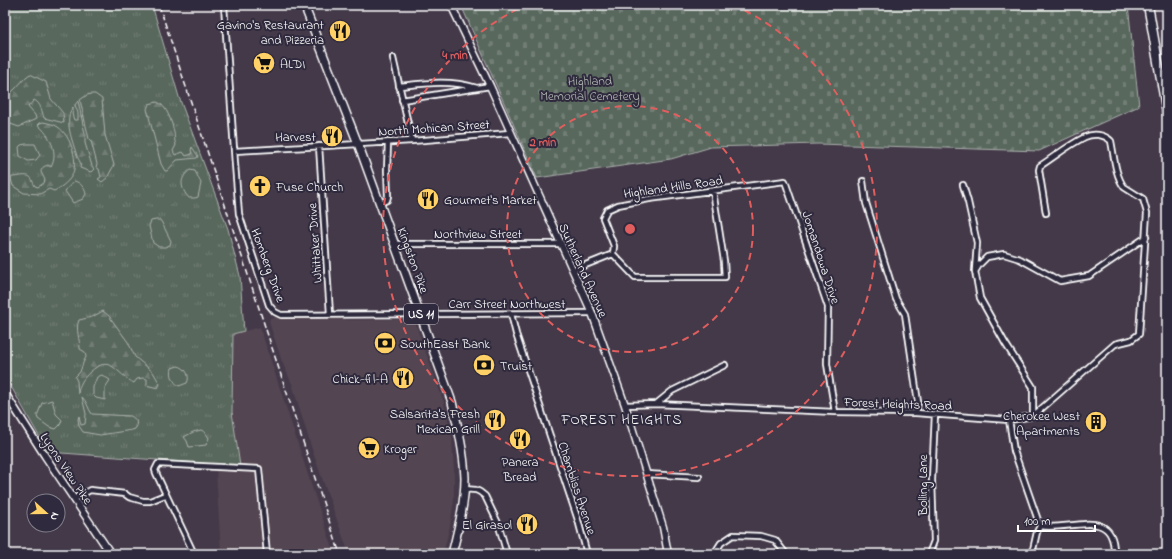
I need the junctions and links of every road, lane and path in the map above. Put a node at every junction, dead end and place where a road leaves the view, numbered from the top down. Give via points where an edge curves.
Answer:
1 (224, 5) edge
2 (304, 5) edge
3 (451, 5) edge
4 (1148, 5) edge
5 (393, 58) dead end
6 (399, 86) junction
7 (490, 86) junction
8 (479, 88) junction
9 (402, 100) junction
10 (1167, 113) edge
11 (510, 133) junction
12 (412, 141) junction
13 (388, 142) junction
14 (358, 143) junction
15 (319, 146) junction
16 (234, 151) junction
17 (785, 181) joint
18 (863, 181) dead end
19 (963, 185) dead end
20 (713, 191) junction
21 (380, 203) junction
22 (1046, 213) dead end
23 (1146, 239) junction
24 (395, 244) junction
25 (561, 244) junction
26 (613, 254) junction
27 (573, 270) junction
28 (975, 271) junction
29 (330, 314) junction
30 (422, 314) junction
31 (511, 314) junction
32 (592, 314) junction
33 (725, 365) dead end
34 (5, 393) edge
35 (656, 404) junction
36 (625, 405) junction
37 (835, 412) junction
38 (916, 413) junction
39 (935, 414) junction
40 (1032, 416) junction
41 (1009, 420) junction
42 (646, 474) junction
43 (699, 477) dead end
44 (464, 489) junction
45 (165, 494) junction
46 (74, 499) junction
47 (1040, 526) junction
48 (111, 554) edge
49 (194, 554) edge
50 (267, 554) edge
51 (452, 554) edge
52 (507, 554) edge
53 (587, 554) edge
54 (668, 554) edge
55 (714, 554) edge
56 (786, 554) edge
57 (928, 554) edge
58 (1032, 554) edge
59 (1114, 554) edge

1 - 16 street, Homberg Drive
2 - 14 main road, Kingston Pike / US 11
3 - 7 street, Sutherland Avenue
4 - 10 highway
5 - 6 street
6 - 8 street via 439,82 460,83
6 - 9 street
7 - 8 street
7 - 11 street, Sutherland Avenue
8 - 9 street
9 - 12 street
11 - 12 street, North Mohican Street
11 - 25 street, Sutherland Avenue
12 - 13 street, North Mohican Street
13 - 14 street, North Mohican Street
13 - 21 street via 388,196 387,200
14 - 15 street, North Mohican Street
14 - 21 main road, Kingston Pike / US 11
15 - 16 street, North Mohican Street
15 - 29 street, Whittaker Drive
16 - 29 street, Homberg Drive via 240,214 269,305 281,315
17 - 20 street, Highland Hills Road
17 - 37 street, Jomandowa Drive via 828,307 827,364
18 - 38 street via 866,203 896,299 906,314 918,402
19 - 28 street via 977,243
20 - 26 street, Highland Hills Road via 648,199 618,205 608,210 603,218 614,246
20 - 26 street via 725,277 635,277
21 - 24 main road, Kingston Pike / US 11
22 - 23 street via 1040,166 1085,136 1103,135 1111,141 1122,184 1143,199 1147,213
23 - 28 street via 1088,276 1060,281 1020,258 1004,254 987,257
23 - 40 street via 1139,334 1131,340 1115,344
24 - 25 street, Northview Street
24 - 30 main road, Kingston Pike / US 11
25 - 27 street, Sutherland Avenue
26 - 27 street
27 - 32 street, Sutherland Avenue
28 - 40 street via 980,298 1033,387
29 - 30 street, Homberg Drive
30 - 31 street, Carr Street Northwest
30 - 44 main road, Kingston Pike / US 11 via 452,402 461,442
31 - 32 street, Carr Street Northwest
31 - 53 street, Chambliss Avenue
32 - 36 street, Sutherland Avenue
33 - 35 street via 672,391
34 - 46 street, Lyons View Pike
35 - 36 street, Forest Heights Road
35 - 37 street, Forest Heights Road
36 - 42 street, Sutherland Avenue
37 - 38 street, Forest Heights Road
38 - 39 street, Forest Heights Road
39 - 41 street, Forest Heights Road
39 - 57 street, Bolling Lane via 932,480 934,542
40 - 41 street, Forest Heights Road
41 - 47 street via 1014,451
42 - 43 street
42 - 54 street, Sutherland Avenue via 663,527
44 - 51 main road, Kingston Pike / US 11 via 459,528
44 - 52 street via 476,490 485,496 498,523
45 - 46 street via 144,501 125,494 90,490
45 - 49 street
45 - 50 street via 156,473 156,466 160,463 259,469
46 - 48 street, Lyons View Pike
47 - 58 street
47 - 59 street via 1050,528 1096,524 1105,528 1114,539
55 - 56 street via 721,543 733,535 760,536 775,540

